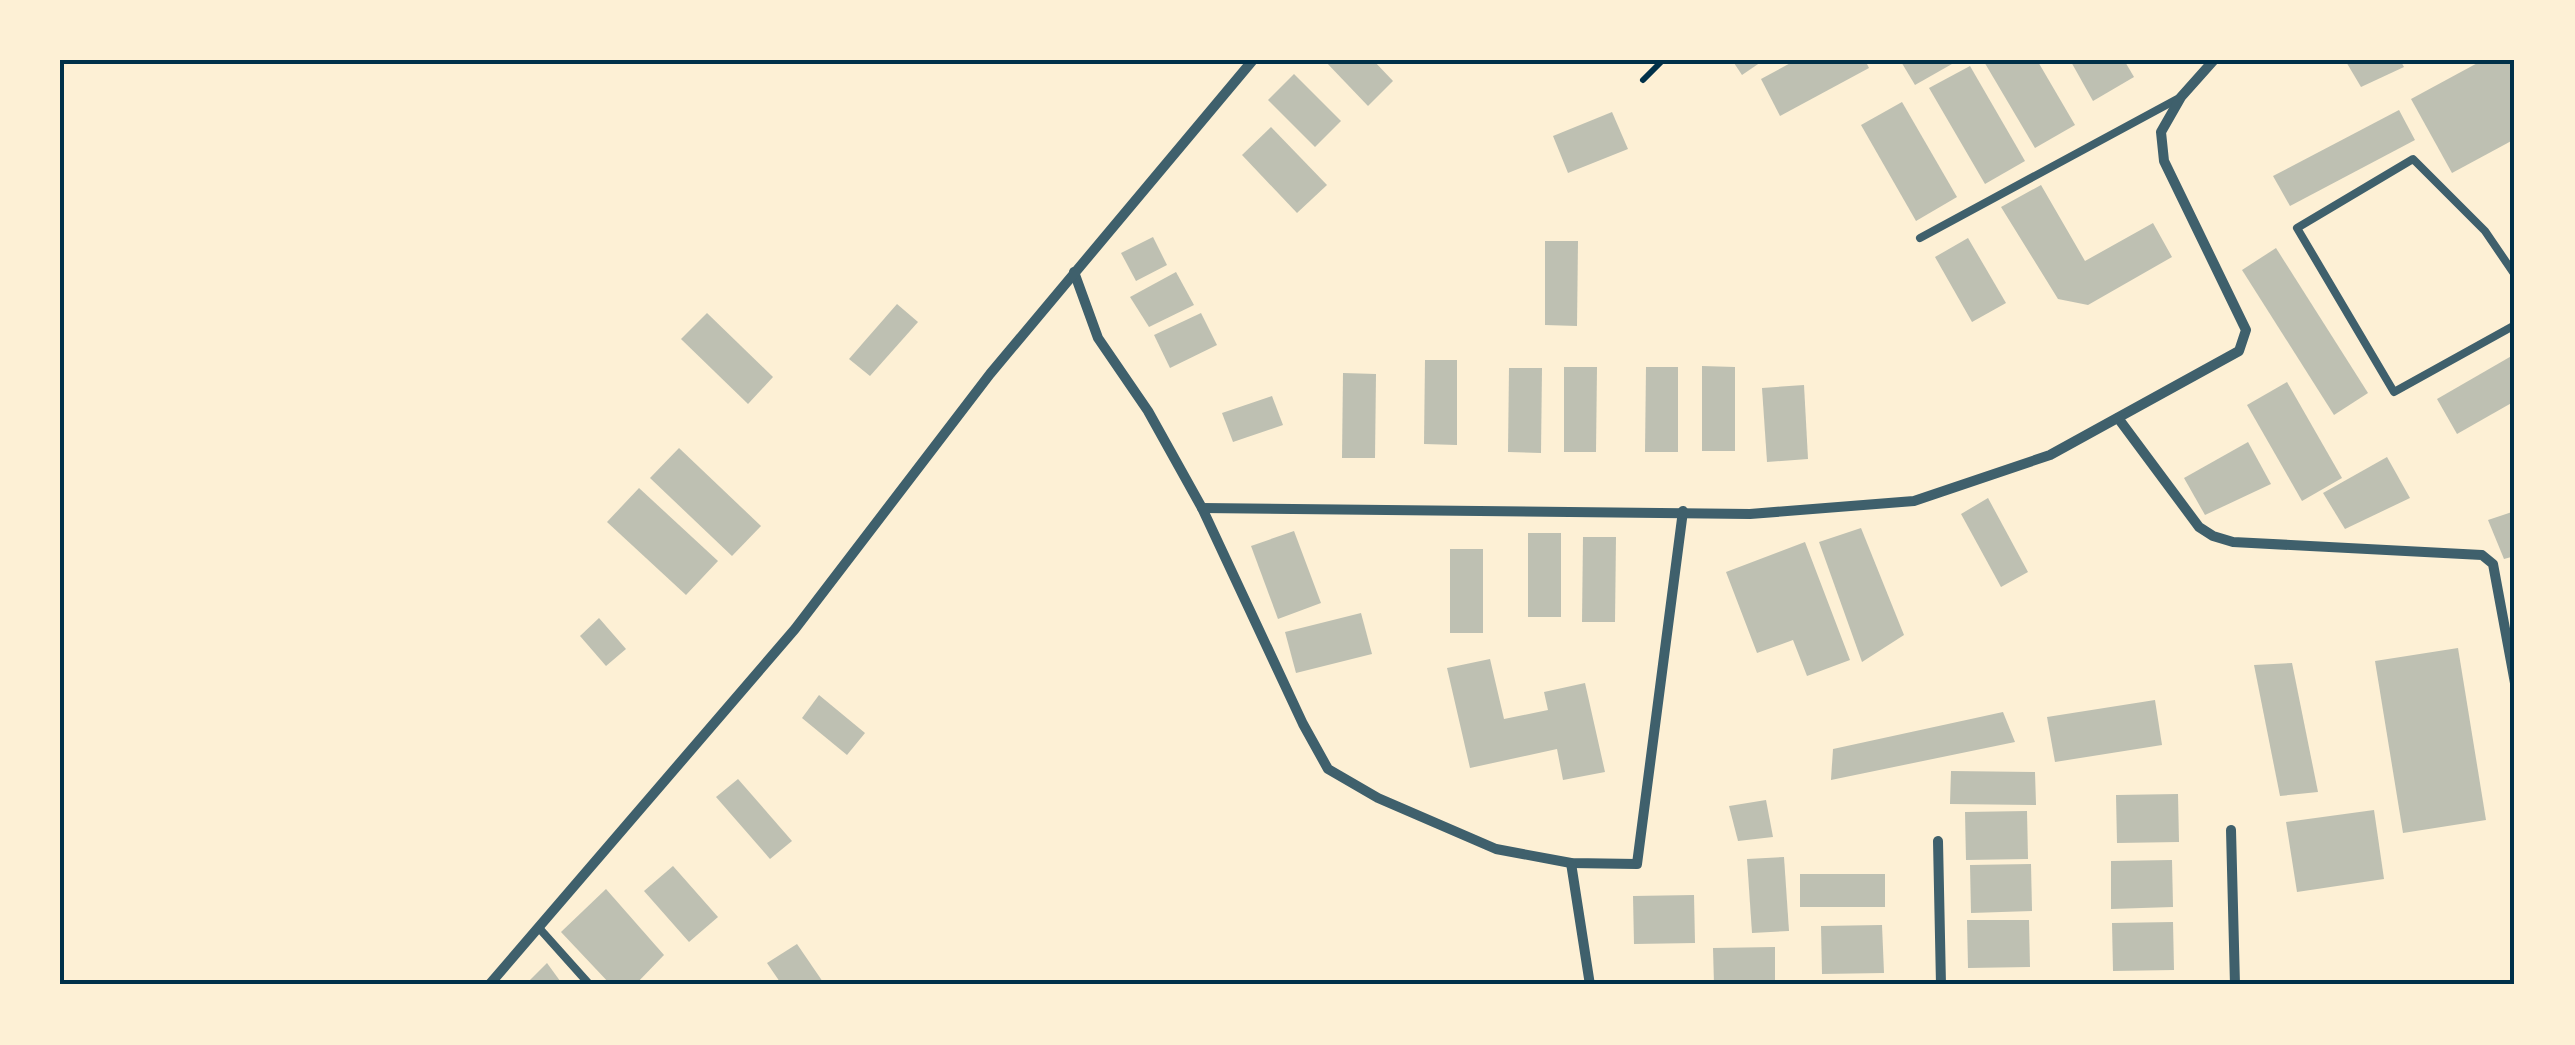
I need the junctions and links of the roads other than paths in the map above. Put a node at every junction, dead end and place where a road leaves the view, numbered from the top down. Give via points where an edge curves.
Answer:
1 (1253, 60) edge
2 (2214, 60) edge
3 (2181, 97) junction
4 (1920, 238) dead end
5 (1074, 272) junction
6 (2515, 275) edge
7 (2515, 325) edge
8 (2118, 418) junction
9 (1202, 508) junction
10 (1683, 511) junction
11 (2515, 682) edge
12 (2231, 830) dead end
13 (1938, 841) dead end
14 (1571, 863) junction
15 (539, 928) junction
16 (489, 985) edge
17 (590, 985) edge
18 (1590, 985) edge
19 (1941, 985) edge
20 (2235, 985) edge

1 - 5 street
2 - 3 street
3 - 4 lane
3 - 8 street via 2160,132 2164,161 2246,330 2239,351
5 - 9 street via 1098,338
5 - 15 street via 794,629
6 - 7 lane via 2485,231 2412,159 2297,228 2394,392
8 - 10 street via 2050,455 1914,501 1750,514
8 - 11 street via 2212,536 2482,555 2494,564
9 - 10 street
9 - 14 street via 1328,769 1496,850
10 - 14 street via 1637,864
12 - 20 street
13 - 19 street
14 - 18 street
15 - 16 street
15 - 17 lane

